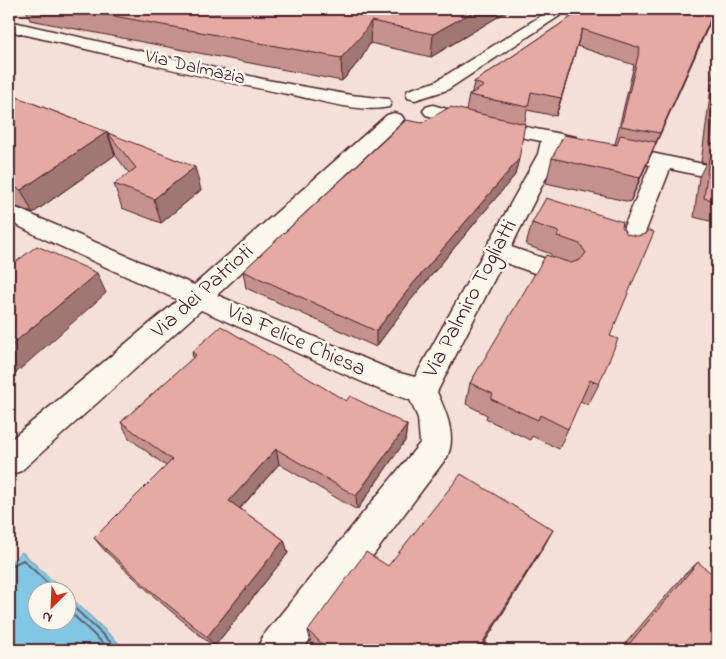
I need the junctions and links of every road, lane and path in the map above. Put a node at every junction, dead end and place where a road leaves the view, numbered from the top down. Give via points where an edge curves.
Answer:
1 (562, 9) edge
2 (9, 26) edge
3 (415, 94) junction
4 (407, 115) junction
5 (552, 138) junction
6 (661, 161) junction
7 (717, 173) edge
8 (9, 212) edge
9 (627, 248) edge
10 (496, 250) junction
11 (563, 274) edge
12 (198, 297) junction
13 (422, 392) junction
14 (9, 461) edge
15 (277, 650) edge

1 - 3 street via 441,86
2 - 4 street, Via Dalmazia
3 - 4 street via 391,96
3 - 4 street via 434,106
4 - 5 street, Via Dalmazia via 473,122
4 - 12 street, Via dei Patrioti
5 - 6 street, Via Dalmazia
5 - 10 street, Via Palmiro Togliatti via 548,154
6 - 7 street, Via Dalmazia
6 - 9 street
8 - 12 street, Via Felice Chiesa
10 - 11 street
10 - 13 street, Via Palmiro Togliatti
12 - 13 street, Via Felice Chiesa via 388,381
12 - 14 street, Via dei Patrioti
13 - 15 street, Via Palmiro Togliatti via 434,418 436,447

